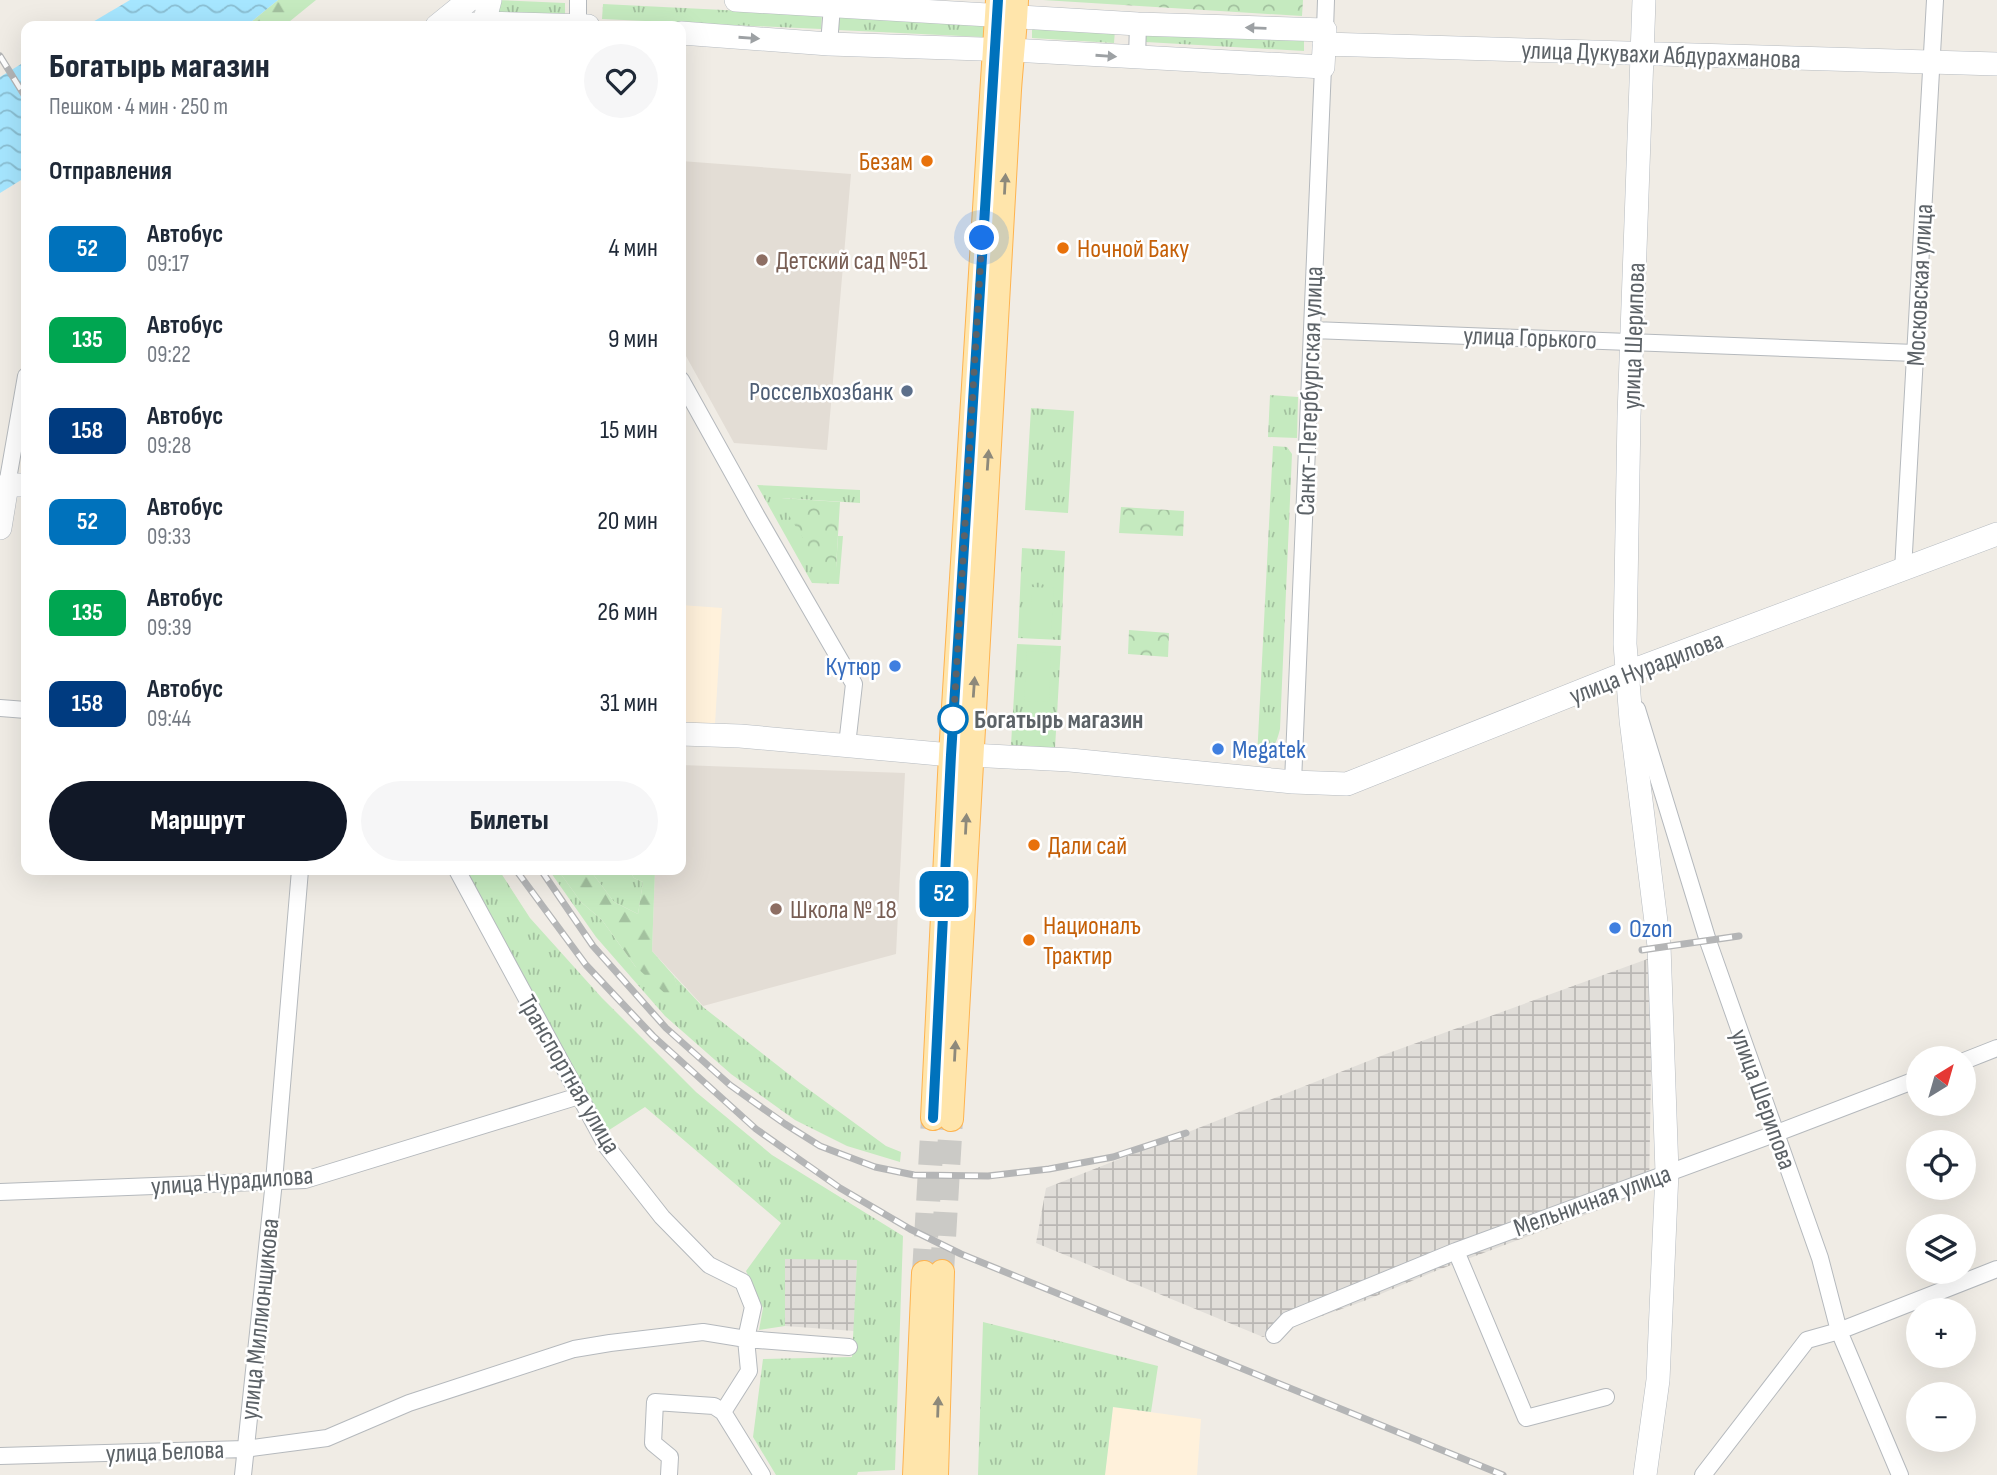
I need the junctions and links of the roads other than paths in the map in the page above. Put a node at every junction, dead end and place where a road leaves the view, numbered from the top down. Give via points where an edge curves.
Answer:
1 (469, 0) edge
2 (490, 0) edge
3 (578, 0) edge
4 (736, 0) edge
5 (1326, 0) edge
6 (1644, 0) edge
7 (1935, 0) edge
8 (832, 6) junction
9 (1006, 8) edge
10 (442, 21) edge
11 (485, 21) edge
12 (578, 21) edge
13 (1138, 24) junction
14 (686, 33) edge
15 (1324, 37) junction
16 (829, 44) junction
17 (1002, 50) junction
18 (1643, 53) junction
19 (1137, 58) junction
20 (1930, 61) junction
21 (1997, 64) edge
22 (1323, 67) junction
23 (1313, 330) junction
24 (1633, 341) junction
25 (1915, 353) junction
26 (686, 389) edge
27 (21, 412) edge
28 (11, 485) edge
29 (0, 528) edge
30 (1997, 534) edge
31 (1903, 570) junction
32 (1626, 673) junction
33 (0, 708) edge
34 (21, 710) edge
35 (686, 734) edge
36 (847, 745) junction
37 (960, 755) junction
38 (1293, 782) junction
39 (300, 875) edge
40 (460, 875) edge
41 (1997, 1048) edge
42 (1976, 1056) edge
43 (1906, 1084) edge
44 (579, 1096) junction
45 (942, 1119) tunnel mouth
46 (1777, 1133) junction
47 (1667, 1172) junction
48 (274, 1181) junction
49 (0, 1192) edge
50 (1456, 1251) junction
51 (1997, 1269) edge
52 (1839, 1331) junction
53 (1274, 1335) dead end
54 (746, 1339) junction
55 (849, 1347) dead end
56 (1606, 1397) dead end
57 (723, 1412) junction
58 (245, 1449) junction
59 (0, 1456) edge
60 (243, 1475) edge
61 (669, 1475) edge
62 (762, 1475) edge
63 (915, 1475) edge
64 (936, 1475) edge
65 (1645, 1475) edge
66 (1703, 1475) edge
67 (1900, 1475) edge

1 - 10 street
2 - 11 street
3 - 12 street
4 - 8 street, улица Дукувахи Абдурахманова
5 - 15 street, Санкт-Петербургская улица
6 - 18 street, улица Шерипова
7 - 20 street, Московская улица
8 - 9 street, улица Дукувахи Абдурахманова
8 - 16 street
9 - 13 street, улица Дукувахи Абдурахманова
9 - 17 main road
15 -> 13 street, улица Дукувахи Абдурахманова
13 - 19 street
14 -> 16 street
15 - 18 street, улица Дукувахи Абдурахманова
15 - 22 street, Санкт-Петербургская улица
16 - 17 street
17 -> 19 street
17 - 37 main road
18 - 20 street, улица Дукувахи Абдурахманова
18 - 24 street, улица Шерипова
19 - 22 street
20 - 21 street, улица Дукувахи Абдурахманова
20 - 25 street, Московская улица
22 - 23 street, Санкт-Петербургская улица
23 - 24 street, улица Горького
23 - 38 street, Санкт-Петербургская улица
24 - 25 street, улица Горького
24 - 32 street, улица Шерипова
25 - 31 street, Московская улица
26 - 36 street via 854,684
27 - 28 street
28 - 29 street
30 - 31 street, улица Нурадилова
31 - 32 street, улица Нурадилова
32 - 38 street, улица Нурадилова via 1347,784
32 - 46 street, улица Шерипова via 1708,941
32 - 47 street, улица Шерипова via 1660,946
33 - 34 street
35 - 36 street, улица Нурадилова
36 - 37 street, улица Нурадилова
37 - 38 street, улица Нурадилова via 1070,760
37 - 45 main road
39 - 48 street, улица Миллионщикова
40 - 44 street, Транспортная улица
41 - 42 street
43 - 46 street, Мельничная улица
44 - 48 street, улица Нурадилова via 305,1180
44 - 54 street, Транспортная улица via 607,1147 662,1217 709,1265 743,1282 753,1307
46 - 47 street, Мельничная улица
46 - 52 street, улица Шерипова via 1820,1258
47 - 50 street, Мельничная улица
47 - 65 street, улица Шерипова via 1658,1380
48 - 49 street, улица Нурадилова
48 - 58 street, улица Миллионщикова
50 - 53 street, Мельничная улица via 1287,1320
50 - 56 street via 1527,1418
51 - 52 street
52 - 66 street via 1807,1340
52 - 67 street, улица Шерипова
54 - 55 street, улица Белова
54 - 57 street via 748,1371
54 - 58 street, улица Белова via 703,1332 574,1349 409,1403 327,1438
57 - 61 street via 714,1406 655,1402 653,1443 670,1457
57 - 62 street
58 - 59 street, улица Белова
58 - 60 street, улица Миллионщикова
64 -> 63 main road via 933,1273

